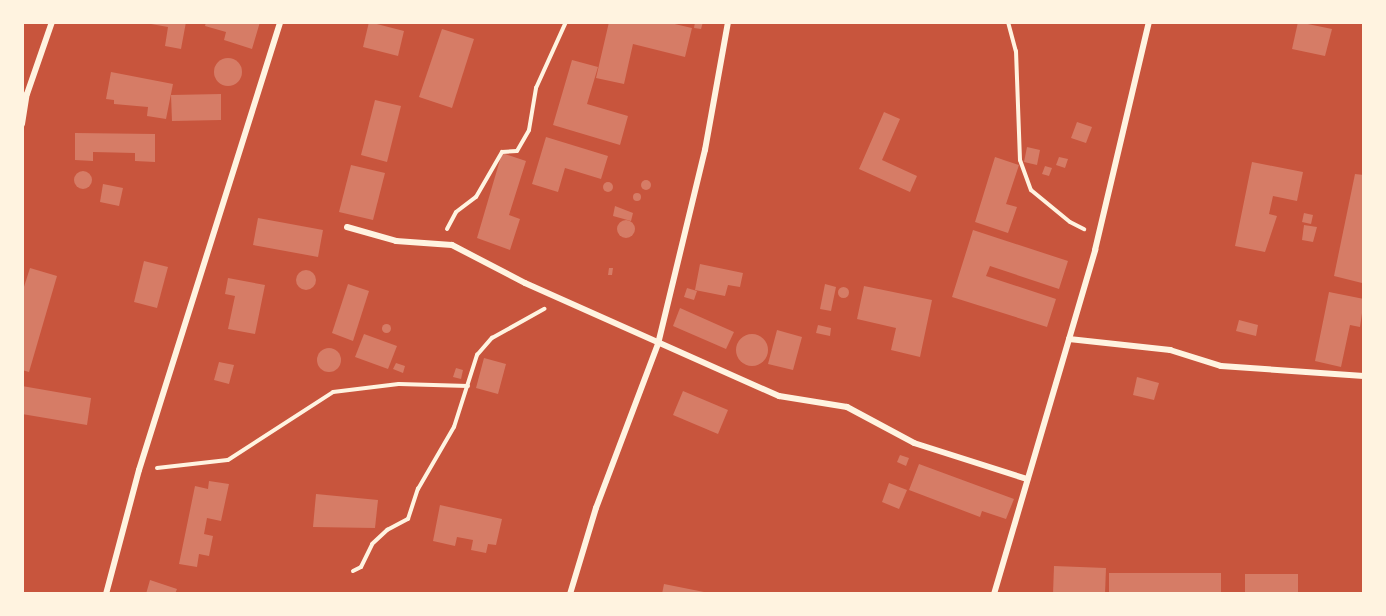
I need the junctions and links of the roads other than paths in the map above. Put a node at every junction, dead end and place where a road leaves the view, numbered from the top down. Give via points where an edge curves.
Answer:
1 (52, 22) edge
2 (280, 22) edge
3 (728, 22) edge
4 (1149, 22) edge
5 (22, 124) edge
6 (347, 227) dead end
7 (1068, 339) junction
8 (658, 344) junction
9 (1364, 376) edge
10 (1027, 480) junction
11 (106, 594) edge
12 (570, 594) edge
13 (994, 594) edge

1 - 5 street via 27,94
2 - 11 street via 139,470
3 - 8 street via 705,150
4 - 7 street via 1099,236
6 - 8 street via 396,241 452,245
7 - 9 street via 1170,350 1221,366
7 - 10 street
8 - 10 street via 705,360 779,396 847,407 914,443
8 - 12 street via 596,508
10 - 13 street

